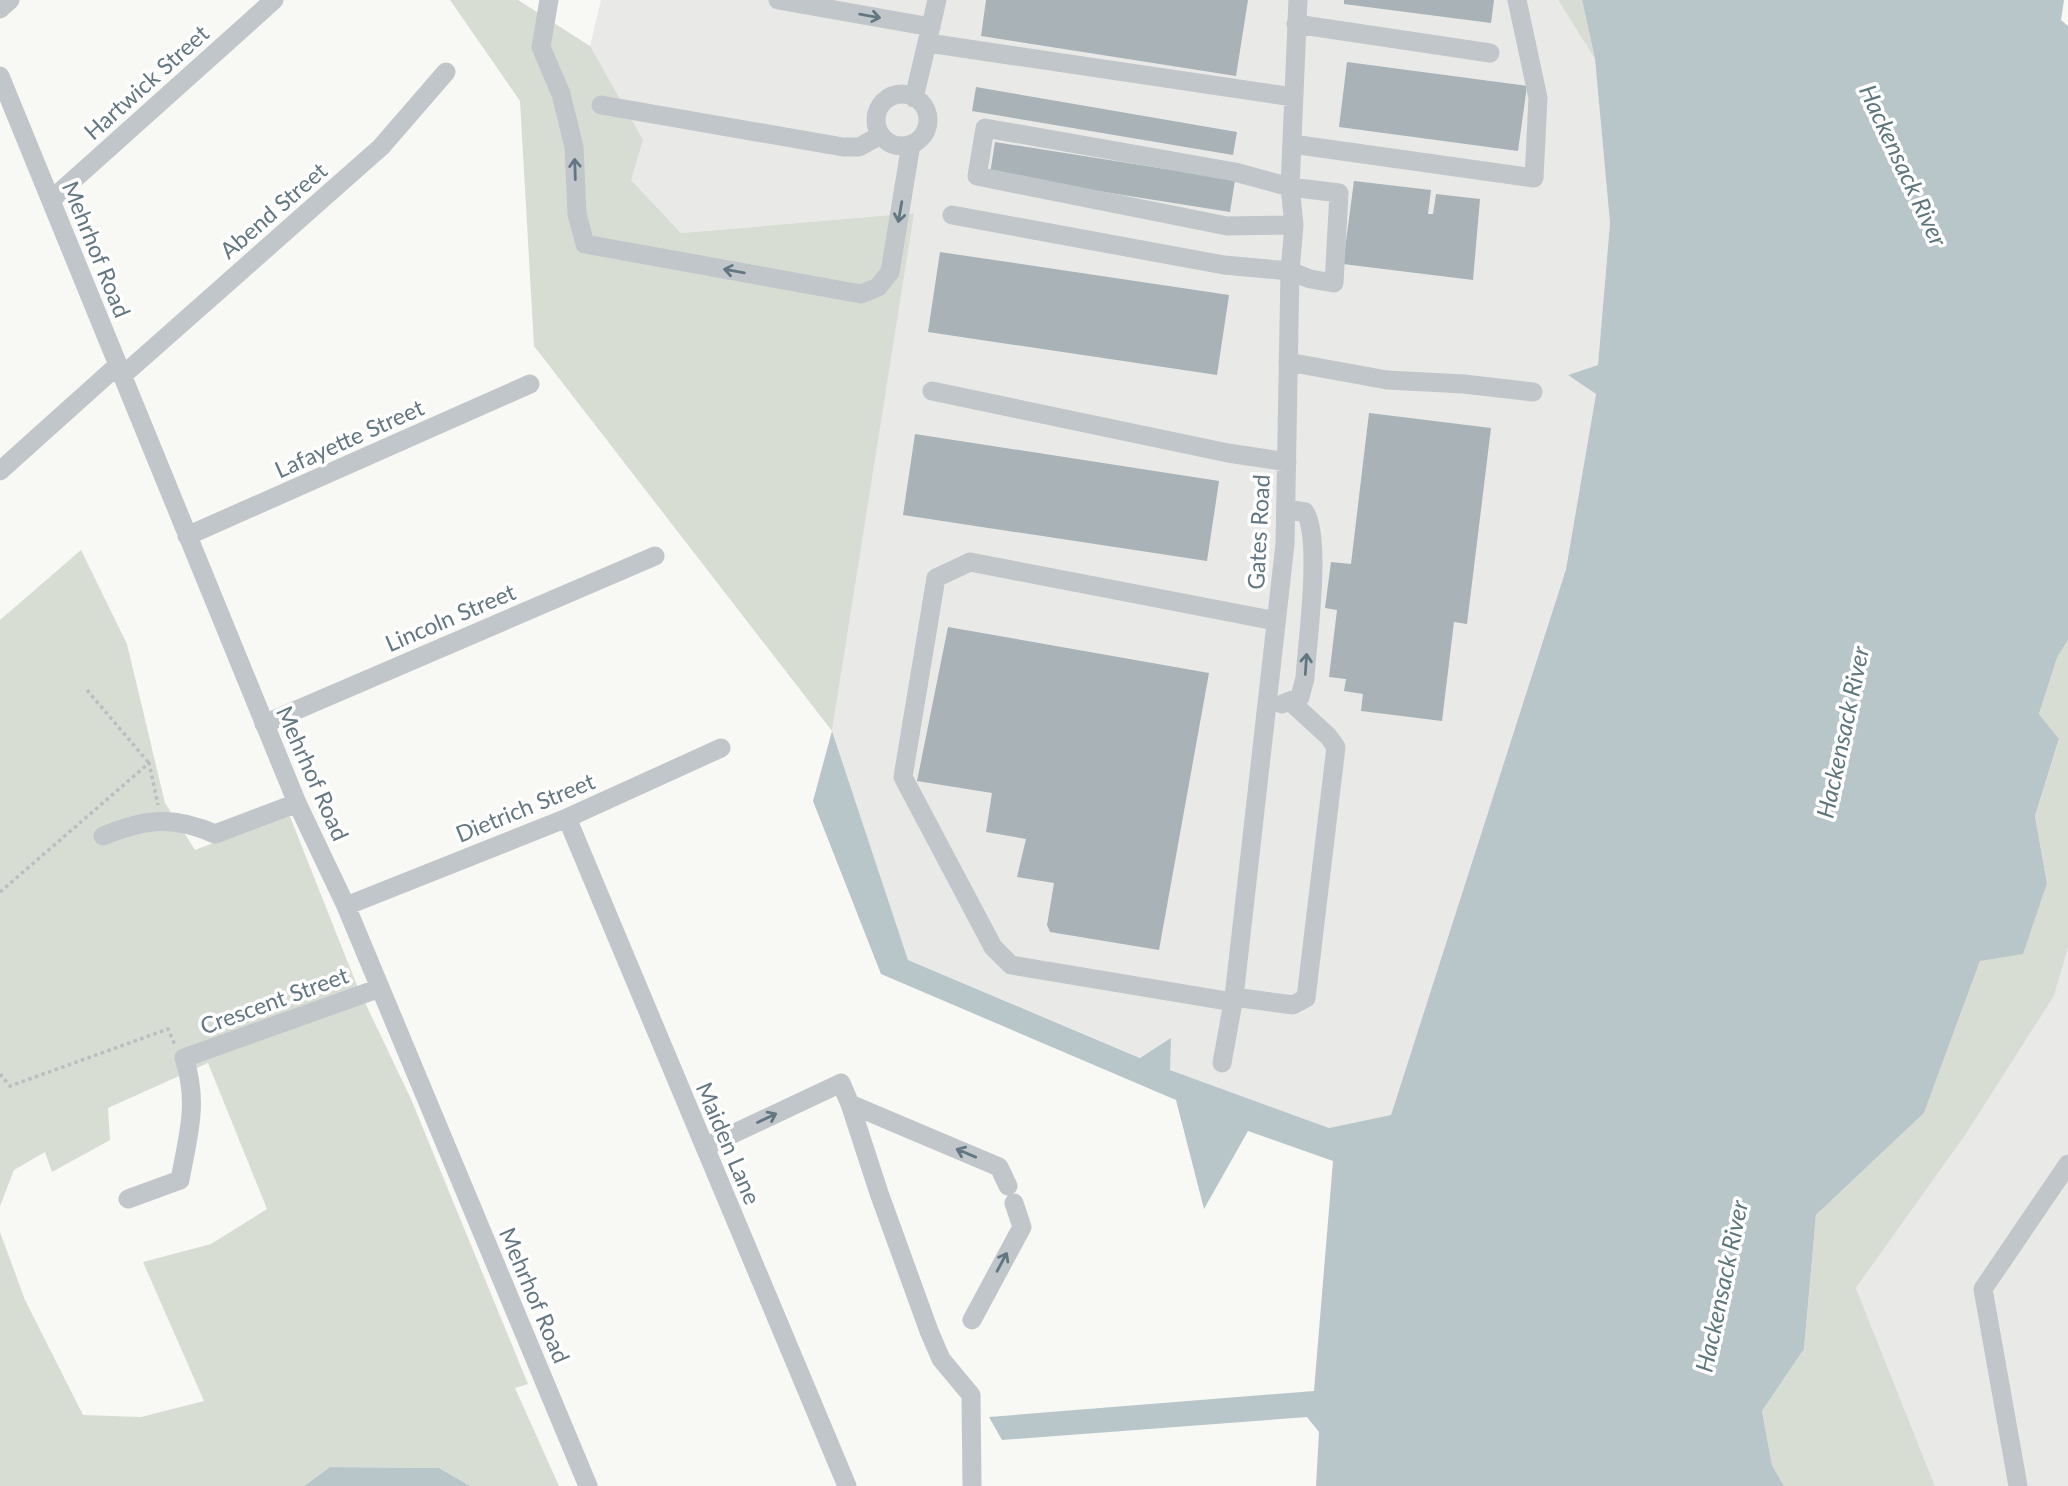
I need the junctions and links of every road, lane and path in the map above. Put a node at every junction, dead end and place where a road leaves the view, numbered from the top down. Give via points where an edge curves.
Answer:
1 (10, 0) edge
2 (274, 0) edge
3 (550, 0) edge
4 (778, 0) edge
5 (937, 0) edge
6 (1298, 0) edge
7 (1517, 0) edge
8 (0, 9) edge
9 (1296, 23) junction
10 (930, 35) junction
11 (1490, 54) dead end
12 (446, 72) dead end
13 (0, 76) edge
14 (915, 97) junction
15 (1293, 97) junction
16 (601, 106) dead end
17 (7, 118) edge
18 (881, 135) junction
19 (1292, 144) junction
20 (911, 145) junction
21 (1290, 187) junction
22 (51, 200) junction
23 (952, 215) dead end
24 (1294, 225) junction
25 (1290, 271) junction
26 (1288, 362) junction
27 (120, 370) junction
28 (530, 384) dead end
29 (932, 391) dead end
30 (1533, 392) dead end
31 (1287, 462) junction
32 (0, 471) edge
33 (1286, 509) junction
34 (187, 536) junction
35 (655, 556) dead end
36 (1276, 621) junction
37 (87, 690) dead end
38 (1291, 702) junction
39 (1267, 706) junction
40 (264, 723) junction
41 (721, 748) dead end
42 (149, 763) dead end
43 (297, 803) junction
44 (567, 818) junction
45 (103, 836) dead end
46 (346, 906) junction
47 (380, 988) junction
48 (1233, 1000) junction
49 (184, 1058) junction
50 (1222, 1063) dead end
51 (0, 1074) edge
52 (850, 1104) junction
53 (705, 1147) junction
54 (2068, 1164) edge
55 (128, 1199) dead end
56 (972, 1320) dead end
57 (588, 1486) edge
58 (847, 1486) edge
59 (972, 1486) edge
60 (2018, 1486) edge

1 - 8 street
2 - 22 street, Hartwick Street
20 -> 3 street via 890,272 878,287 861,294 585,244 577,214 574,147 561,94 541,47
4 -> 10 street
5 - 10 street
6 - 9 street, Gates Road
7 - 19 street via 1538,97 1534,178
9 - 11 street
9 - 15 street, Gates Road
10 - 14 street
10 - 15 street
12 - 27 street, Abend Street via 381,147
13 - 17 street, Mehrhof Road
14 - 18 street via 898,95 883,103 877,119
14 - 20 street via 926,110 928,126
15 - 19 street, Gates Road
16 - 18 street via 843,147 859,146
17 - 22 street, Mehrhof Road
18 - 20 street via 895,145
19 - 21 street, Gates Road
21 - 24 street, Gates Road
21 - 24 street via 1235,172 985,128 977,176 1227,226
21 - 25 street via 1339,193 1334,283
22 - 27 street, Mehrhof Road
23 - 25 street via 1224,265
24 - 25 street, Gates Road
25 - 26 street, Gates Road
26 - 30 street via 1387,380
26 - 31 street, Gates Road
27 - 32 street, Abend Street
27 - 34 street, Mehrhof Road
28 - 34 street, Lafayette Street
29 - 31 street
31 - 33 street, Gates Road
33 - 36 street, Gates Road
38 -> 33 street via 1300,697 1305,678 1313,558 1309,517
34 - 40 street, Mehrhof Road
35 - 40 street, Lincoln Street
36 - 39 street, Gates Road
36 - 48 street via 970,562 936,578 903,777 993,947 1011,965
37 - 42 path
38 - 39 street
38 - 48 street via 1336,747 1306,998 1293,1005
39 - 48 street, Gates Road
40 - 43 street, Mehrhof Road
41 - 44 street, Dietrich Street
43 - 45 street via 215,835 170,820 132,825
43 - 46 street, Mehrhof Road
44 - 46 street, Dietrich Street
44 - 53 street, Maiden Lane
46 - 47 street, Mehrhof Road
47 - 49 street, Crescent Street
47 - 57 street, Mehrhof Road
48 - 50 street, Gates Road
49 - 51 path via 168,1029 10,1086
49 - 55 street via 193,1102 180,1180
53 -> 52 street via 841,1083
56 -> 52 street via 1021,1227 999,1167
52 - 59 street via 929,1331 942,1359 971,1395
53 - 58 street, Maiden Lane
54 - 60 street via 1983,1289

